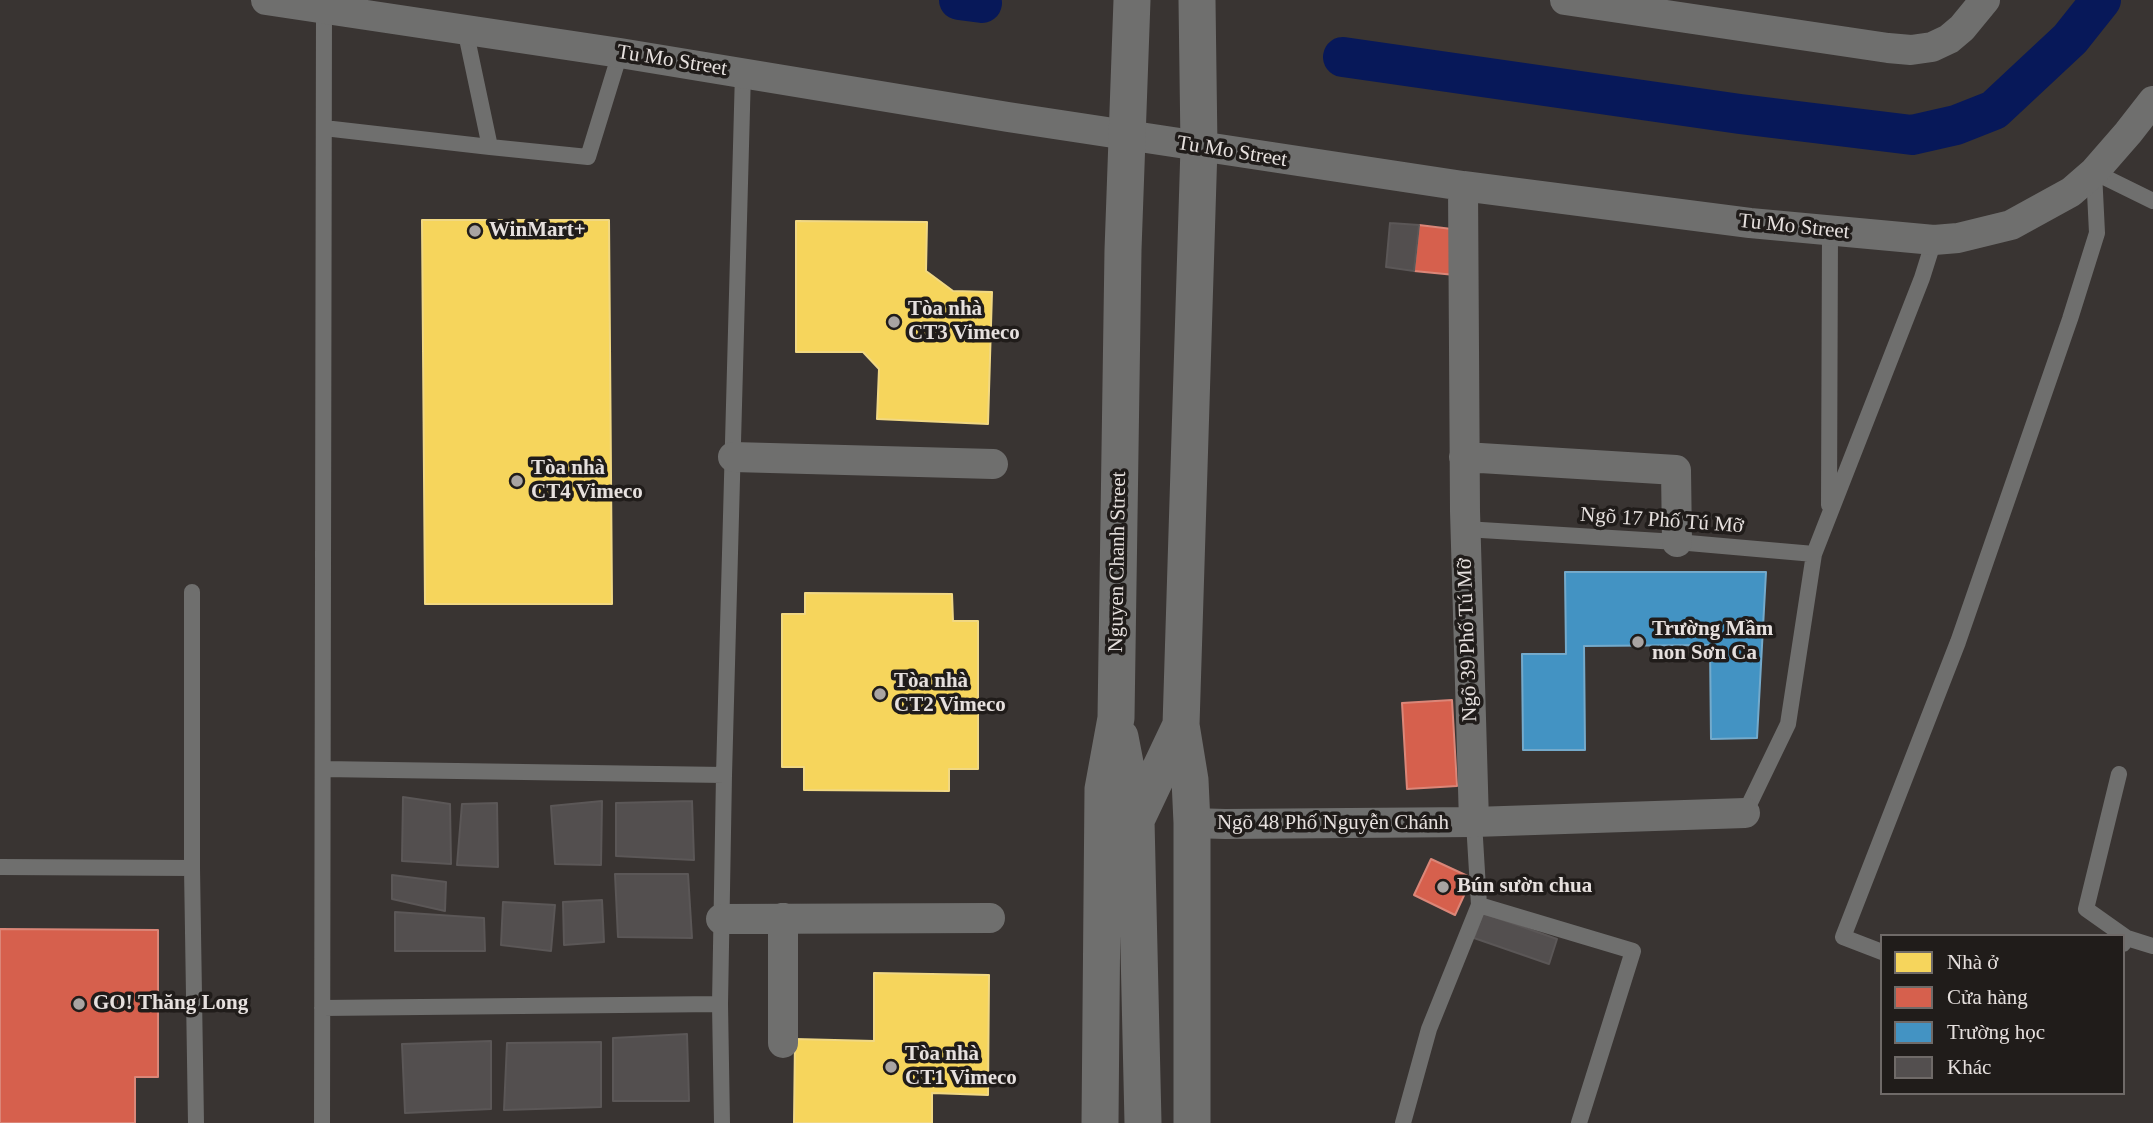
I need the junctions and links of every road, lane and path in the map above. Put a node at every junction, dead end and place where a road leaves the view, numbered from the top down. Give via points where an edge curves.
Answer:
1 (266, 0) edge
2 (1132, 0) edge
3 (1197, 0) edge
4 (1565, 0) edge
5 (1985, 0) edge
6 (325, 4) edge
7 (465, 29) junction
8 (620, 53) junction
9 (743, 72) junction
10 (2153, 102) edge
11 (324, 128) junction
12 (1128, 134) junction
13 (490, 147) junction
14 (1199, 147) junction
15 (2094, 172) junction
16 (1463, 186) junction
17 (2153, 201) edge
18 (1830, 230) junction
19 (1934, 240) junction
20 (733, 457) junction
21 (1464, 457) junction
22 (993, 464) dead end
23 (1829, 514) junction
24 (1465, 529) junction
25 (1677, 542) junction
26 (1814, 554) junction
27 (192, 592) dead end
28 (1116, 718) junction
29 (1181, 725) junction
30 (323, 769) junction
31 (2119, 774) dead end
32 (724, 775) junction
33 (1745, 813) joint
34 (1136, 820) junction
35 (1192, 822) junction
36 (1474, 822) junction
37 (0, 867) edge
38 (192, 868) junction
39 (1479, 905) junction
40 (783, 918) junction
41 (990, 918) dead end
42 (722, 919) junction
43 (2116, 934) edge
44 (2125, 941) edge
45 (2153, 946) edge
46 (1880, 951) edge
47 (720, 1004) junction
48 (322, 1008) junction
49 (783, 1043) dead end
50 (196, 1123) edge
51 (322, 1123) edge
52 (722, 1123) edge
53 (1100, 1123) edge
54 (1143, 1123) edge
55 (1192, 1123) edge
56 (1403, 1123) edge
57 (1579, 1123) edge

1 - 6 street, Tu Mo Street
2 - 12 street, Nguyen Chanh Street
3 - 14 street
4 - 5 street via 1911,50 1949,39
6 - 7 street, Tu Mo Street
6 - 11 lane
7 - 8 street, Tu Mo Street
7 - 13 lane
8 - 9 street, Tu Mo Street
8 - 13 lane via 588,157
9 - 12 street, Tu Mo Street
9 - 20 lane
10 - 15 street, Tu Mo Street
11 - 13 lane
11 - 30 lane
12 - 14 street, Tu Mo Street
12 - 28 street, Nguyen Chanh Street
14 - 16 street, Tu Mo Street
14 - 29 street
15 - 17 lane
15 - 19 street, Tu Mo Street via 2071,192 2011,225 1958,239
15 - 46 lane via 2097,233 2074,306 1958,642 1843,937
16 - 18 street, Tu Mo Street
16 - 21 street, Ngõ 39 Phố Tú Mỡ
18 - 19 street, Tu Mo Street
18 - 23 lane
19 - 23 lane
20 - 22 street
20 - 32 lane
21 - 24 street, Ngõ 39 Phố Tú Mỡ
21 - 25 street via 1676,470
23 - 26 lane
24 - 25 lane, Ngõ 17 Phố Tú Mỡ
24 - 36 street, Ngõ 39 Phố Tú Mỡ
25 - 26 lane, Ngõ 17 Phố Tú Mỡ
26 - 33 lane via 1788,723
27 - 38 lane
28 - 34 street
28 - 53 street, Nguyen Chanh Street via 1103,789
29 - 34 street
29 - 35 street
30 - 32 lane
30 - 48 lane
31 - 43 lane via 2086,909
32 - 42 lane
33 - 36 street, Ngõ 48 Phố Nguyễn Chánh
34 - 54 street
35 - 36 street, Ngõ 48 Phố Nguyễn Chánh
35 - 55 street
36 - 39 lane, Ngõ 48 Phố Nguyễn Chánh
37 - 38 lane
38 - 50 lane
39 - 56 lane via 1429,1030
39 - 57 lane via 1633,951
40 - 41 street
40 - 42 street
40 - 49 street
42 - 47 lane
44 - 45 lane
47 - 48 lane
47 - 52 lane
48 - 51 lane

